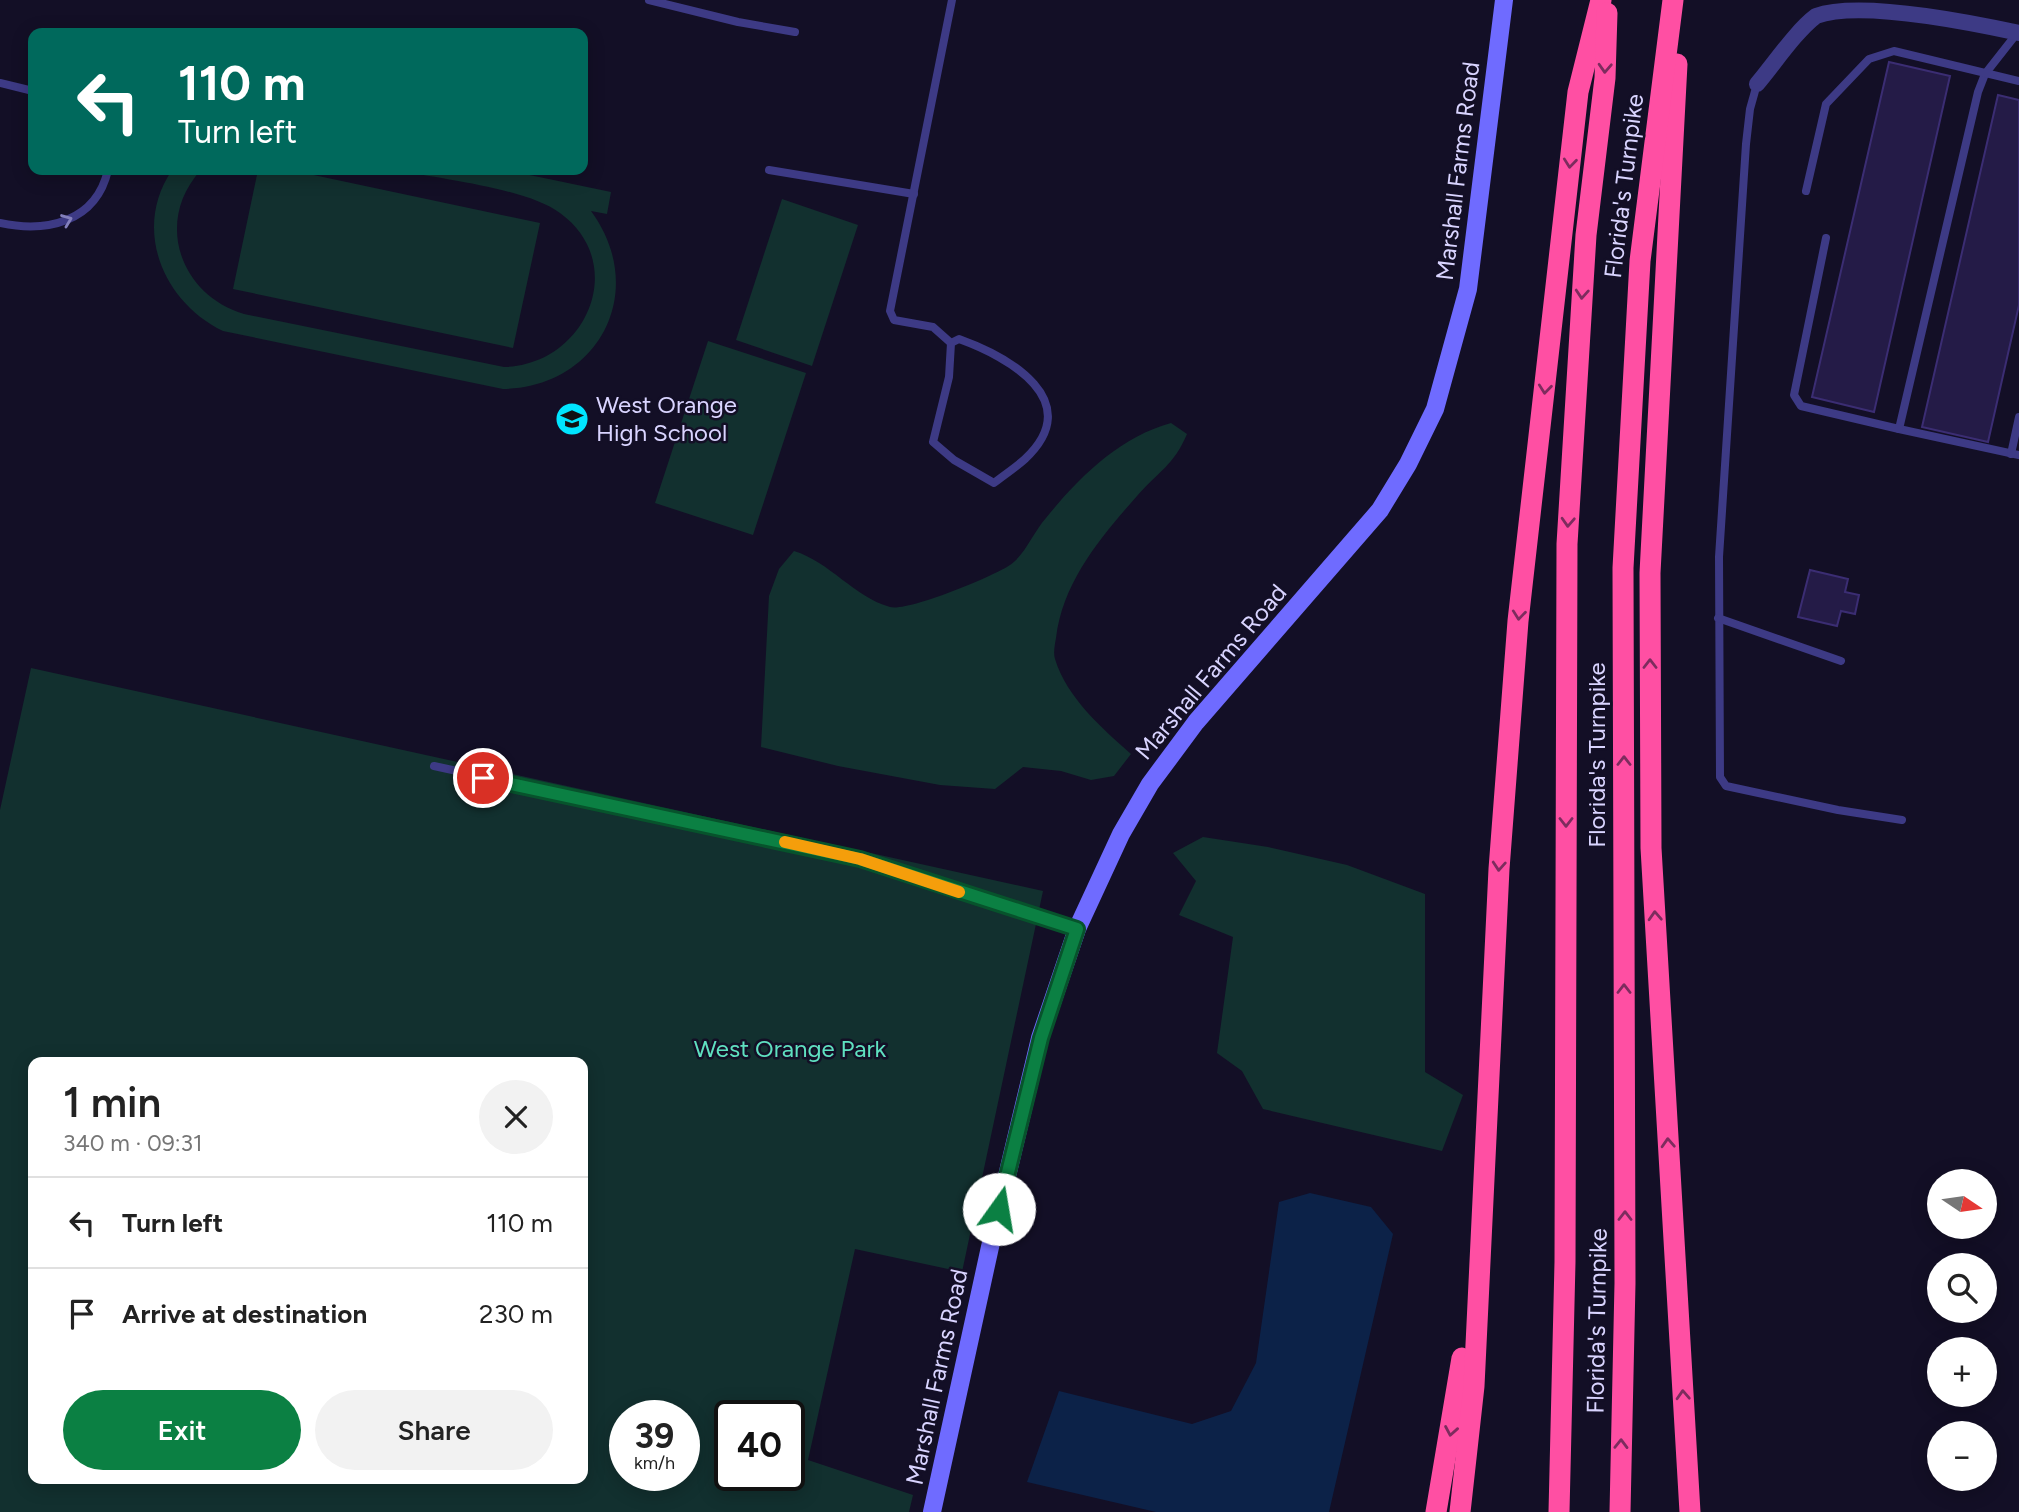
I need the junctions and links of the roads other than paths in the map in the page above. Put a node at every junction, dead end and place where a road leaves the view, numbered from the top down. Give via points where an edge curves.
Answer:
1 (649, 0) edge
2 (691, 0) edge
3 (952, 0) edge
4 (1504, 0) edge
5 (1601, 0) edge
6 (1607, 0) edge
7 (1675, 0) edge
8 (1859, 1) edge
9 (689, 12) junction
10 (2019, 31) edge
11 (795, 32) dead end
12 (1985, 74) junction
13 (2019, 81) edge
14 (0, 83) edge
15 (1757, 84) joint
16 (28, 90) edge
17 (769, 170) dead end
18 (105, 175) edge
19 (1806, 191) dead end
20 (914, 194) junction
21 (0, 223) edge
22 (1826, 238) dead end
23 (951, 343) junction
24 (2019, 417) edge
25 (1899, 429) junction
26 (2015, 454) edge
27 (1718, 618) junction
28 (1841, 661) dead end
29 (434, 766) dead end
30 (1902, 820) dead end
31 (1077, 929) junction
32 (1488, 1120) junction
33 (932, 1512) edge
34 (1436, 1512) edge
35 (1460, 1512) edge
36 (1559, 1512) edge
37 (1620, 1512) edge
38 (1690, 1512) edge

1 - 9 lane
2 - 9 lane
3 - 20 lane
4 - 31 street, Marshall Farms Road via 1468,289 1435,410 1380,510 1196,722 1150,784
5 -> 32 highway via 1578,92 1518,621 1499,869
6 -> 36 highway, Florida's Turnpike via 1605,78 1584,263 1567,544 1565,1262
37 -> 7 highway, Florida's Turnpike via 1625,1283 1623,568 1640,261
38 -> 7 highway via 1651,848 1650,573 1675,134
8 - 10 street
8 - 15 street via 1830,8 1814,18
9 - 11 lane
10 - 12 lane
12 - 13 lane
12 - 19 lane via 1894,51 1869,59 1826,103
12 - 25 lane
14 - 16 lane
15 - 27 lane via 1750,109 1731,351
17 - 20 lane
21 -> 18 lane via 46,227 73,220 93,203
20 - 23 lane via 890,311 894,320 933,327
22 - 25 lane via 1794,395 1801,406
23 - 23 lane via 949,377 933,442 994,483 1027,458 1045,429 1047,402 1040,387 989,350 959,339
24 - 26 lane
25 - 26 lane
27 - 28 lane
27 - 30 lane via 1717,746 1720,777 1726,786
29 - 31 lane via 860,859
31 - 33 street, Marshall Farms Road via 1037,1052
32 -> 34 highway via 1459,1384
32 - 35 highway via 1474,1386

